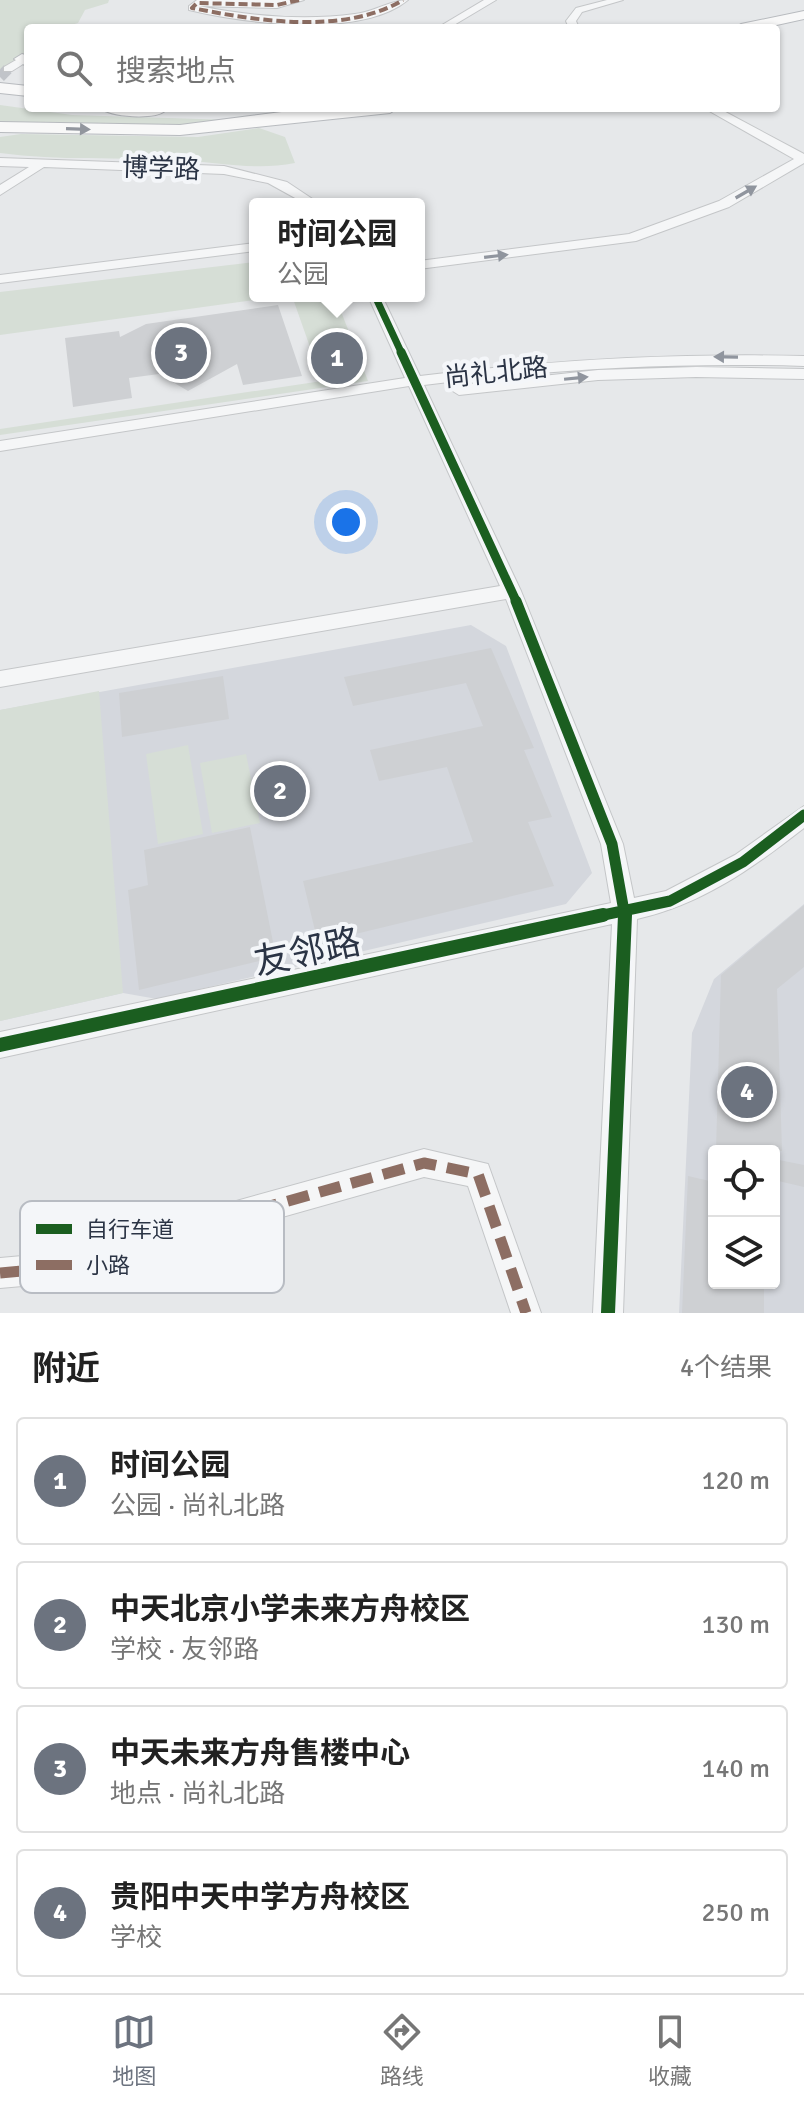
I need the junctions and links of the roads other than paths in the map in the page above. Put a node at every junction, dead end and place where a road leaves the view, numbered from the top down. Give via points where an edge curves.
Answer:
1 (299, 0) edge
2 (403, 0) edge
3 (491, 0) edge
4 (618, 0) edge
5 (804, 15) edge
6 (357, 16) junction
7 (360, 24) edge
8 (449, 24) edge
9 (572, 24) edge
10 (760, 24) edge
11 (804, 28) edge
12 (780, 33) edge
13 (0, 88) edge
14 (24, 91) edge
15 (0, 97) edge
16 (24, 100) edge
17 (256, 112) edge
18 (343, 112) edge
19 (717, 112) edge
20 (331, 113) junction
21 (3, 127) edge
22 (804, 147) edge
23 (790, 151) junction
24 (804, 158) edge
25 (0, 162) edge
26 (41, 164) junction
27 (0, 191) edge
28 (307, 198) edge
29 (249, 248) edge
30 (425, 264) edge
31 (0, 279) edge
32 (378, 302) edge
33 (804, 361) edge
34 (804, 374) edge
35 (418, 388) junction
36 (0, 446) edge
37 (0, 457) edge
38 (512, 591) junction
39 (0, 679) edge
40 (804, 815) edge
41 (625, 912) junction
42 (0, 1045) edge
43 (284, 1202) edge
44 (20, 1271) edge
45 (0, 1273) edge
46 (526, 1313) edge
47 (608, 1313) edge

1 - 6 street via 277,5 197,3 192,8 270,18
2 - 6 street via 379,14
3 - 8 street
4 - 9 street via 579,10
5 - 10 highway
6 - 7 street
11 - 12 highway
13 - 14 highway
15 - 16 highway
17 - 20 highway
18 - 20 highway
19 - 23 street
21 -> 20 highway via 180,130
22 - 23 street
23 - 24 street
30 -> 24 street via 631,238 724,204
25 - 26 street, 博学路
26 - 27 street
26 - 28 street, 博学路 via 224,170 293,187
29 - 31 street
32 - 35 street
33 -> 35 street, 尚礼北路 via 674,356 594,361
35 -> 34 street, 尚礼北路 via 598,375
35 - 36 street, 尚礼北路
35 - 37 street, 尚礼北路
35 - 38 street
38 - 39 street
38 - 41 street via 612,844
40 - 41 street, 友邻路 via 743,862 670,901
41 - 42 street, 友邻路
41 - 47 street
43 - 46 street via 424,1163 478,1174
44 - 45 street

